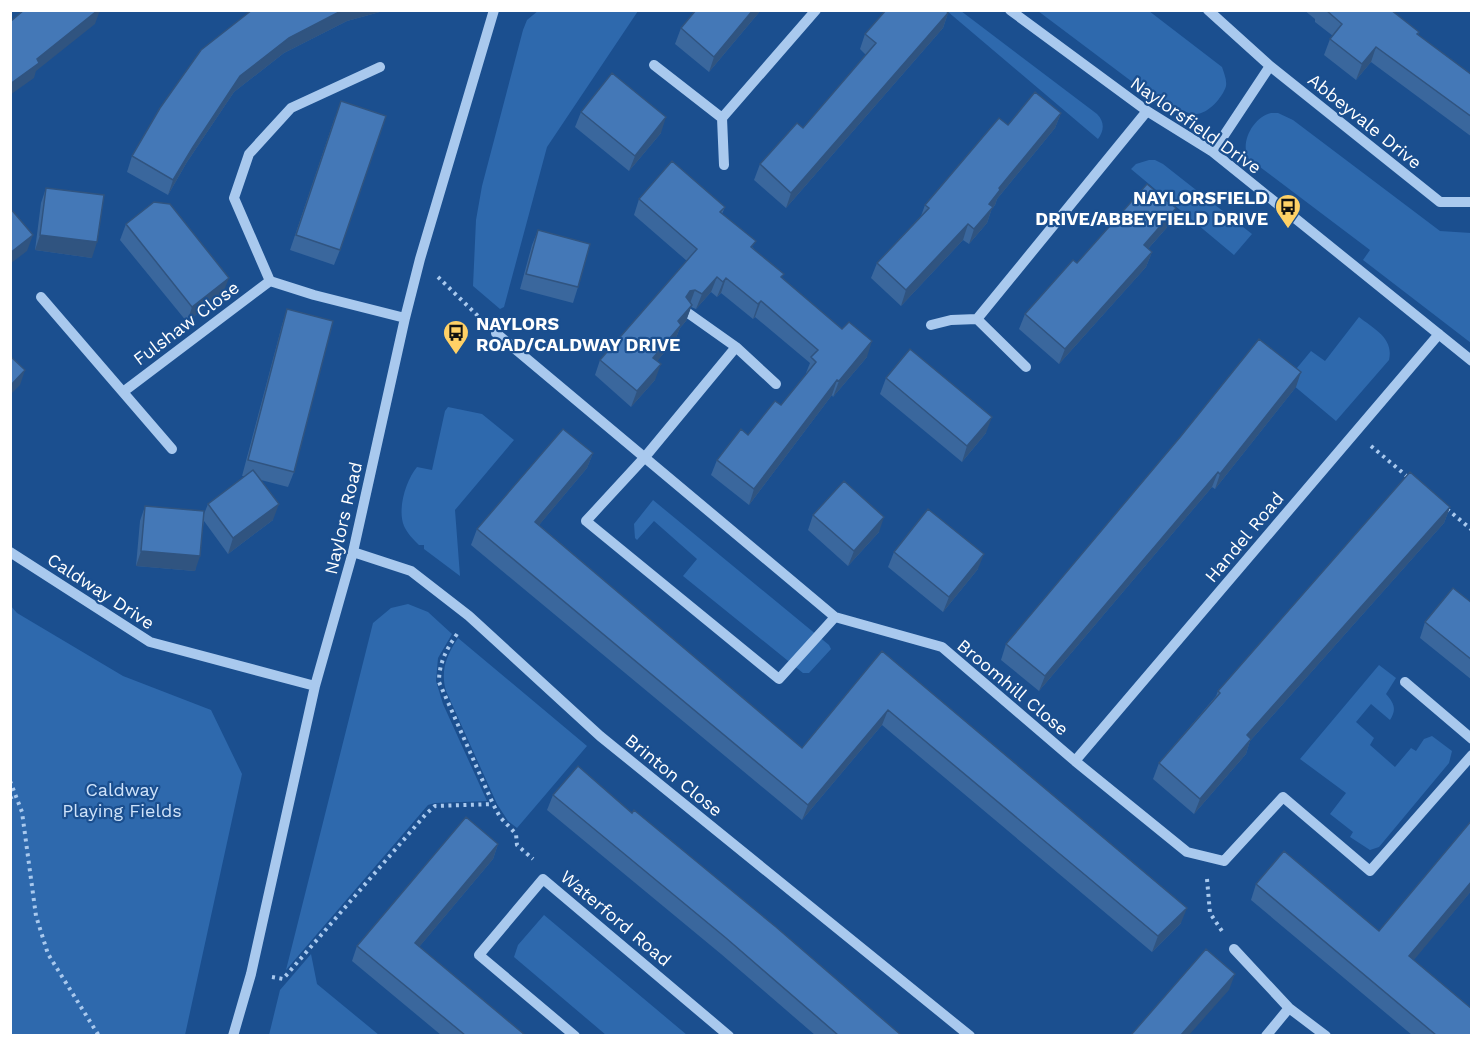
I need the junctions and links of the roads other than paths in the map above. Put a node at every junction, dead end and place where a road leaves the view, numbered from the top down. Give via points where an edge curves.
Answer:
1 (494, 10) edge
2 (816, 10) edge
3 (1010, 10) edge
4 (1208, 10) edge
5 (654, 65) dead end
6 (1270, 66) junction
7 (380, 67) dead end
8 (1147, 111) junction
9 (722, 118) junction
10 (1212, 152) junction
11 (724, 165) dead end
12 (1472, 202) edge
13 (270, 280) junction
14 (41, 297) dead end
15 (688, 313) edge
16 (405, 318) junction
17 (977, 319) junction
18 (931, 325) dead end
19 (496, 333) road end
20 (1439, 334) junction
21 (736, 347) junction
22 (1472, 361) edge
23 (1026, 367) dead end
24 (776, 384) dead end
25 (123, 392) junction
26 (172, 448) dead end
27 (645, 457) junction
28 (10, 552) edge
29 (353, 552) junction
30 (835, 617) junction
31 (1405, 682) dead end
32 (315, 686) junction
33 (1472, 739) edge
34 (1472, 755) edge
35 (1075, 761) junction
36 (1234, 949) road end
37 (1289, 1008) junction
38 (233, 1035) edge
39 (575, 1035) edge
40 (729, 1035) edge
41 (970, 1035) edge
42 (1266, 1035) edge
43 (1326, 1035) edge

1 - 16 street, Naylors Road
2 - 9 street
3 - 8 street, Naylorsfield Drive
4 - 6 street, Abbeyvale Drive
5 - 9 street
6 - 10 street
6 - 12 street, Abbeyvale Drive via 1440,202
7 - 13 street via 291,108 249,154 234,198
8 - 10 street, Naylorsfield Drive
8 - 17 street
9 - 11 street
10 - 20 street, Naylorsfield Drive
13 - 16 street
13 - 25 street, Fulshaw Close
14 - 25 street
15 - 21 street
16 - 29 street, Naylors Road
17 - 18 street
17 - 23 street
19 - 27 street, Broomhill Close
20 - 22 street, Naylorsfield Drive
20 - 35 street, Handel Road
21 - 24 street
21 - 27 street
25 - 26 street
27 - 30 street, Broomhill Close
27 - 30 street via 585,521 779,679
28 - 32 street, Caldway Drive via 150,642
29 - 32 street, Naylors Road
29 - 41 street, Brinton Close via 411,571 469,616 600,736
30 - 35 street, Broomhill Close via 942,647
31 - 33 street
32 - 38 street, Naylors Road
34 - 35 street, Broomhill Close via 1371,871 1283,797 1224,861 1187,852
36 - 37 street
37 - 42 street
37 - 43 street
39 - 40 street, Waterford Road via 479,955 543,879

